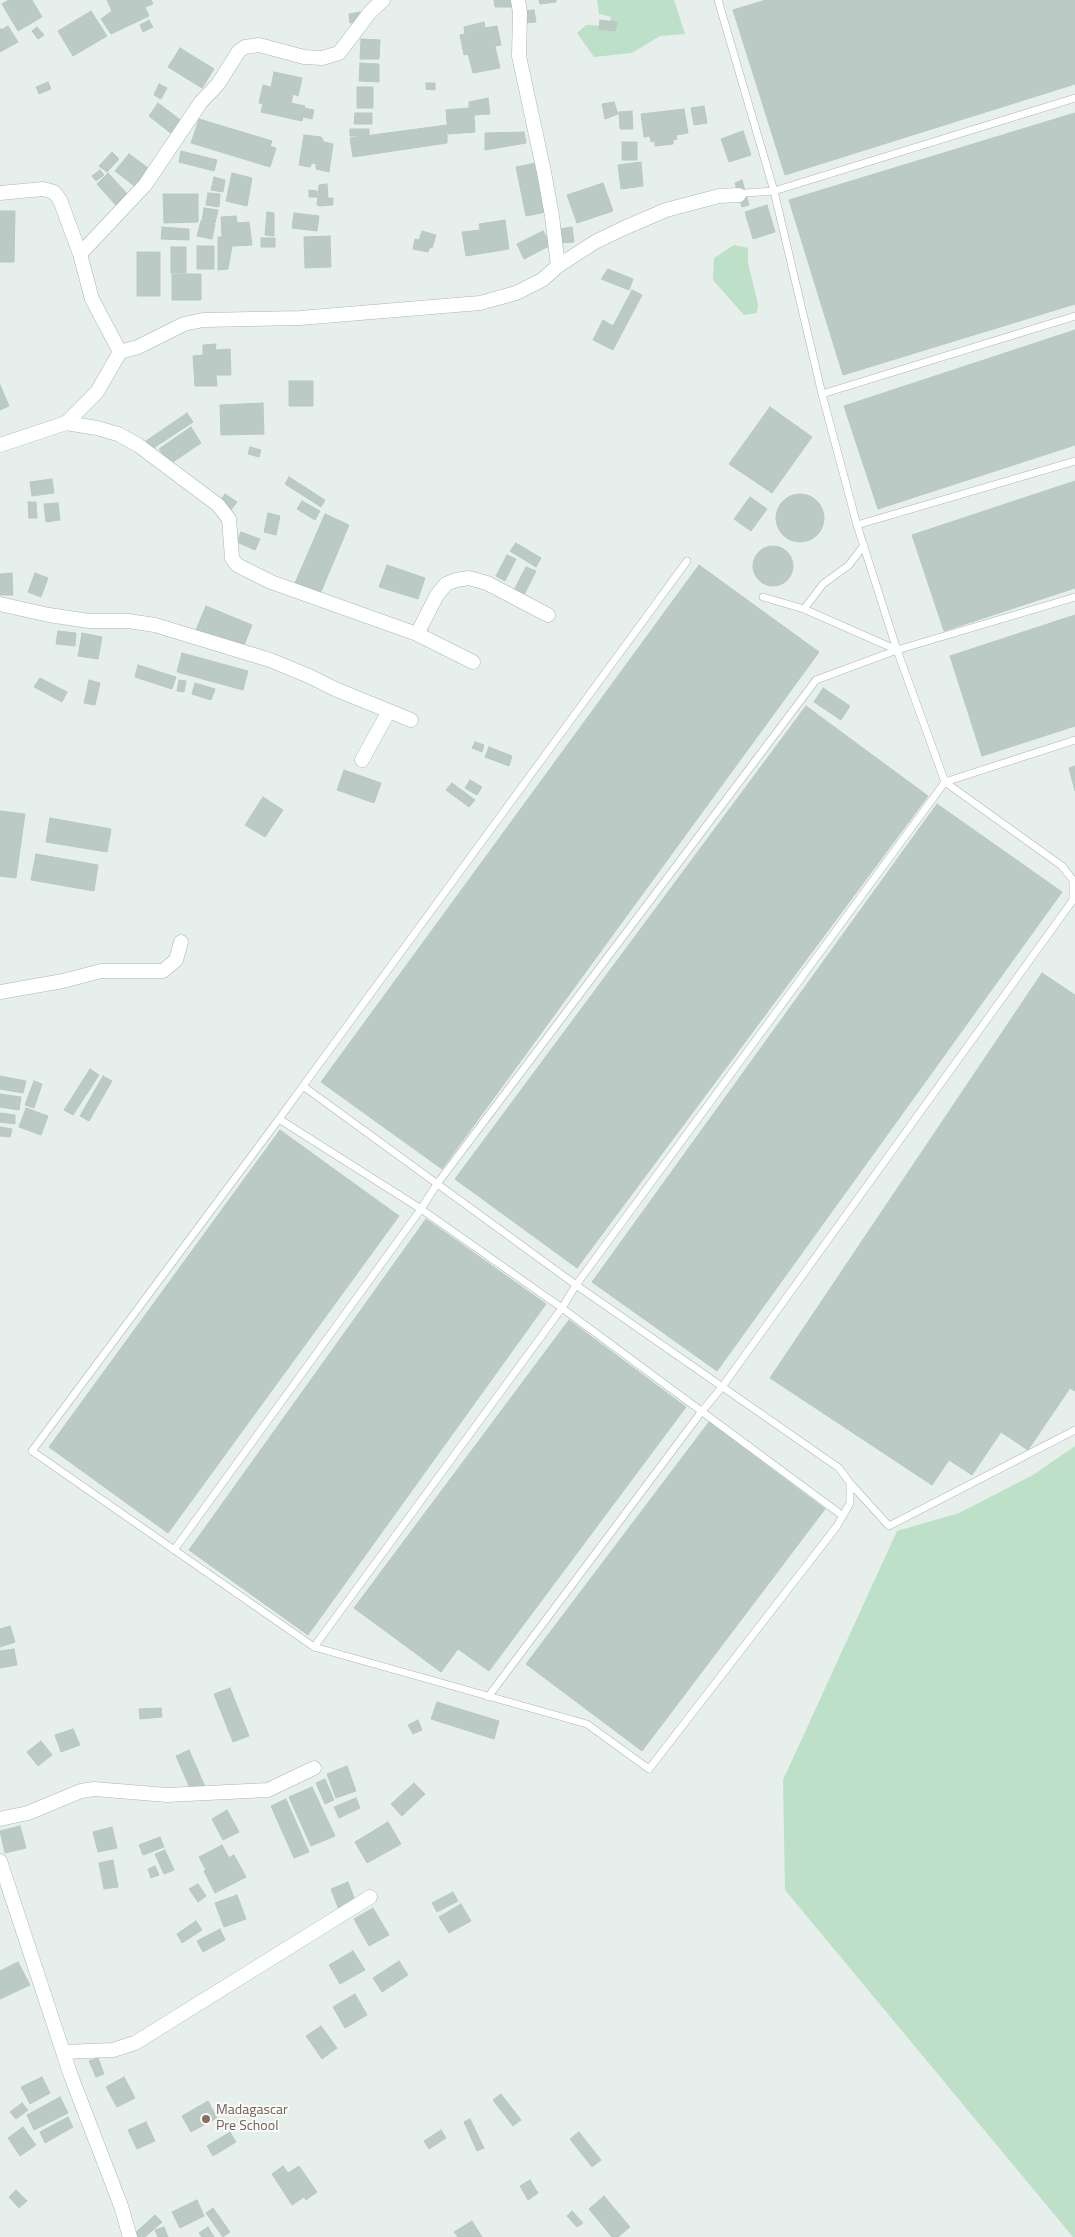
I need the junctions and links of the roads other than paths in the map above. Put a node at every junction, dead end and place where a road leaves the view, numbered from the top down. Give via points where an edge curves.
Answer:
1 (383, 0) edge
2 (518, 0) edge
3 (718, 0) edge
4 (1075, 98) edge
5 (774, 191) junction
6 (0, 193) edge
7 (742, 194) joint
8 (80, 254) junction
9 (558, 266) junction
10 (1075, 316) edge
11 (120, 352) junction
12 (822, 394) junction
13 (66, 423) junction
14 (0, 446) edge
15 (1075, 460) edge
16 (857, 525) junction
17 (864, 545) junction
18 (687, 561) dead end
19 (763, 597) dead end
20 (1075, 597) edge
21 (0, 604) edge
22 (804, 609) junction
23 (548, 615) dead end
24 (417, 634) junction
25 (897, 650) junction
26 (473, 662) dead end
27 (389, 711) junction
28 (411, 720) dead end
29 (1075, 740) edge
30 (362, 760) dead end
31 (945, 782) junction
32 (1074, 902) edge
33 (182, 942) dead end
34 (0, 992) edge
35 (303, 1086) junction
36 (279, 1119) junction
37 (437, 1184) junction
38 (421, 1209) junction
39 (576, 1285) junction
40 (562, 1308) junction
41 (722, 1387) junction
42 (702, 1411) junction
43 (1075, 1430) edge
44 (850, 1483) junction
45 (843, 1516) junction
46 (174, 1550) junction
47 (314, 1647) junction
48 (488, 1698) junction
49 (314, 1768) dead end
50 (0, 1819) edge
51 (0, 1860) edge
52 (370, 1897) dead end
53 (63, 2052) junction
54 (130, 2237) edge

1 - 8 street via 339,53 322,58 304,58 259,45 239,51 218,84 200,102 145,185
2 - 9 street via 519,56 544,172
3 - 5 lane
4 - 5 lane
5 - 7 lane
5 - 12 lane
6 - 8 street via 43,189 54,192
7 - 9 street via 719,196 666,210 595,242
8 - 11 street via 92,299
9 - 11 street via 542,280 516,293 480,303 300,318 203,320 184,324 138,348
10 - 12 lane
11 - 13 street via 97,392
12 - 16 lane
13 - 14 street
13 - 24 street via 118,434 138,445 218,505 229,519 232,558 236,565 271,582
15 - 16 lane
16 - 17 lane
17 - 22 lane via 850,565 823,584
17 - 25 lane
18 - 35 lane
19 - 22 lane
20 - 25 lane
21 - 27 street via 89,621 154,625 270,660
22 - 25 lane
23 - 24 street via 487,583 469,578 446,584
24 - 26 street
25 - 31 lane
25 - 37 lane via 816,680
27 - 28 street
27 - 30 street
29 - 31 lane
31 - 32 lane via 1062,866 1073,880
31 - 39 lane
32 - 41 lane
33 - 34 street via 176,960 163,971 101,971
35 - 36 lane
35 - 37 lane
36 - 38 lane
36 - 46 lane via 32,1450
37 - 38 lane
37 - 39 lane
38 - 40 lane
38 - 46 lane
39 - 40 lane
39 - 41 lane
40 - 42 lane
40 - 47 lane
41 - 42 lane
41 - 44 lane via 839,1468
42 - 45 lane
42 - 48 lane
43 - 44 lane via 889,1526
44 - 45 lane via 850,1503
45 - 48 lane via 649,1769 587,1724
46 - 47 lane
47 - 48 lane
49 - 50 street via 268,1790 167,1795 94,1789 81,1791 28,1813
51 - 53 street
52 - 53 street via 135,2043 113,2050
53 - 54 street via 122,2206

